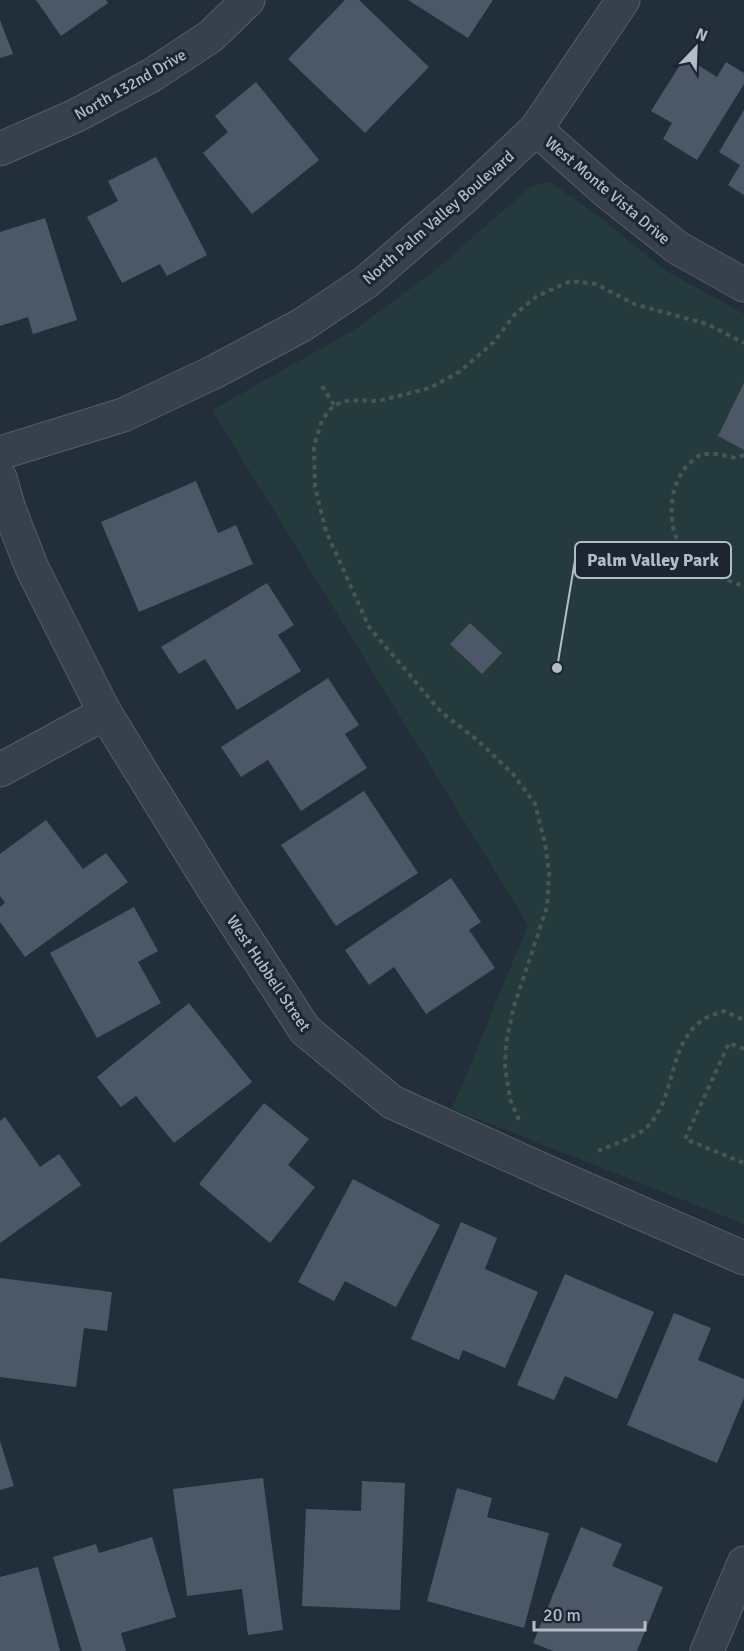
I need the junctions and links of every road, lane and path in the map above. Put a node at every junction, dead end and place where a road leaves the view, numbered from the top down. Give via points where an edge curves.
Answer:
1 (248, 0) edge
2 (623, 0) edge
3 (536, 129) junction
4 (0, 149) edge
5 (744, 285) edge
6 (744, 343) edge
7 (322, 386) dead end
8 (334, 405) junction
9 (0, 453) edge
10 (744, 455) edge
11 (0, 478) edge
12 (744, 586) edge
13 (105, 713) junction
14 (0, 770) edge
15 (744, 1020) edge
16 (744, 1049) edge
17 (523, 1128) dead end
18 (598, 1151) dead end
19 (744, 1163) edge
20 (744, 1258) edge
21 (744, 1563) edge
22 (707, 1651) edge

1 - 4 street, North 132nd Drive via 210,36 152,75 75,116
2 - 3 street, North Palm Valley Boulevard
3 - 5 street, West Monte Vista Drive via 678,248
3 - 9 street, North Palm Valley Boulevard via 403,252 302,325 123,415
6 - 8 path via 707,324 634,304 596,284 571,281 537,296 485,350 459,372 430,388 378,401 350,400
7 - 8 path
8 - 17 path via 322,420 314,446 315,487 326,531 369,627 441,712 513,774 535,804 549,873 547,907 514,1006 505,1067 510,1099
10 - 12 path via 736,458 701,454 681,474 672,508 680,546 687,554 727,581
11 - 13 street, West Hubbell Street via 32,568
13 - 14 street
13 - 20 street, West Hubbell Street via 305,1030 392,1101
15 - 18 path via 724,1011 691,1029 681,1042 654,1118 646,1128
16 - 19 path via 729,1043 685,1139
21 - 22 street

